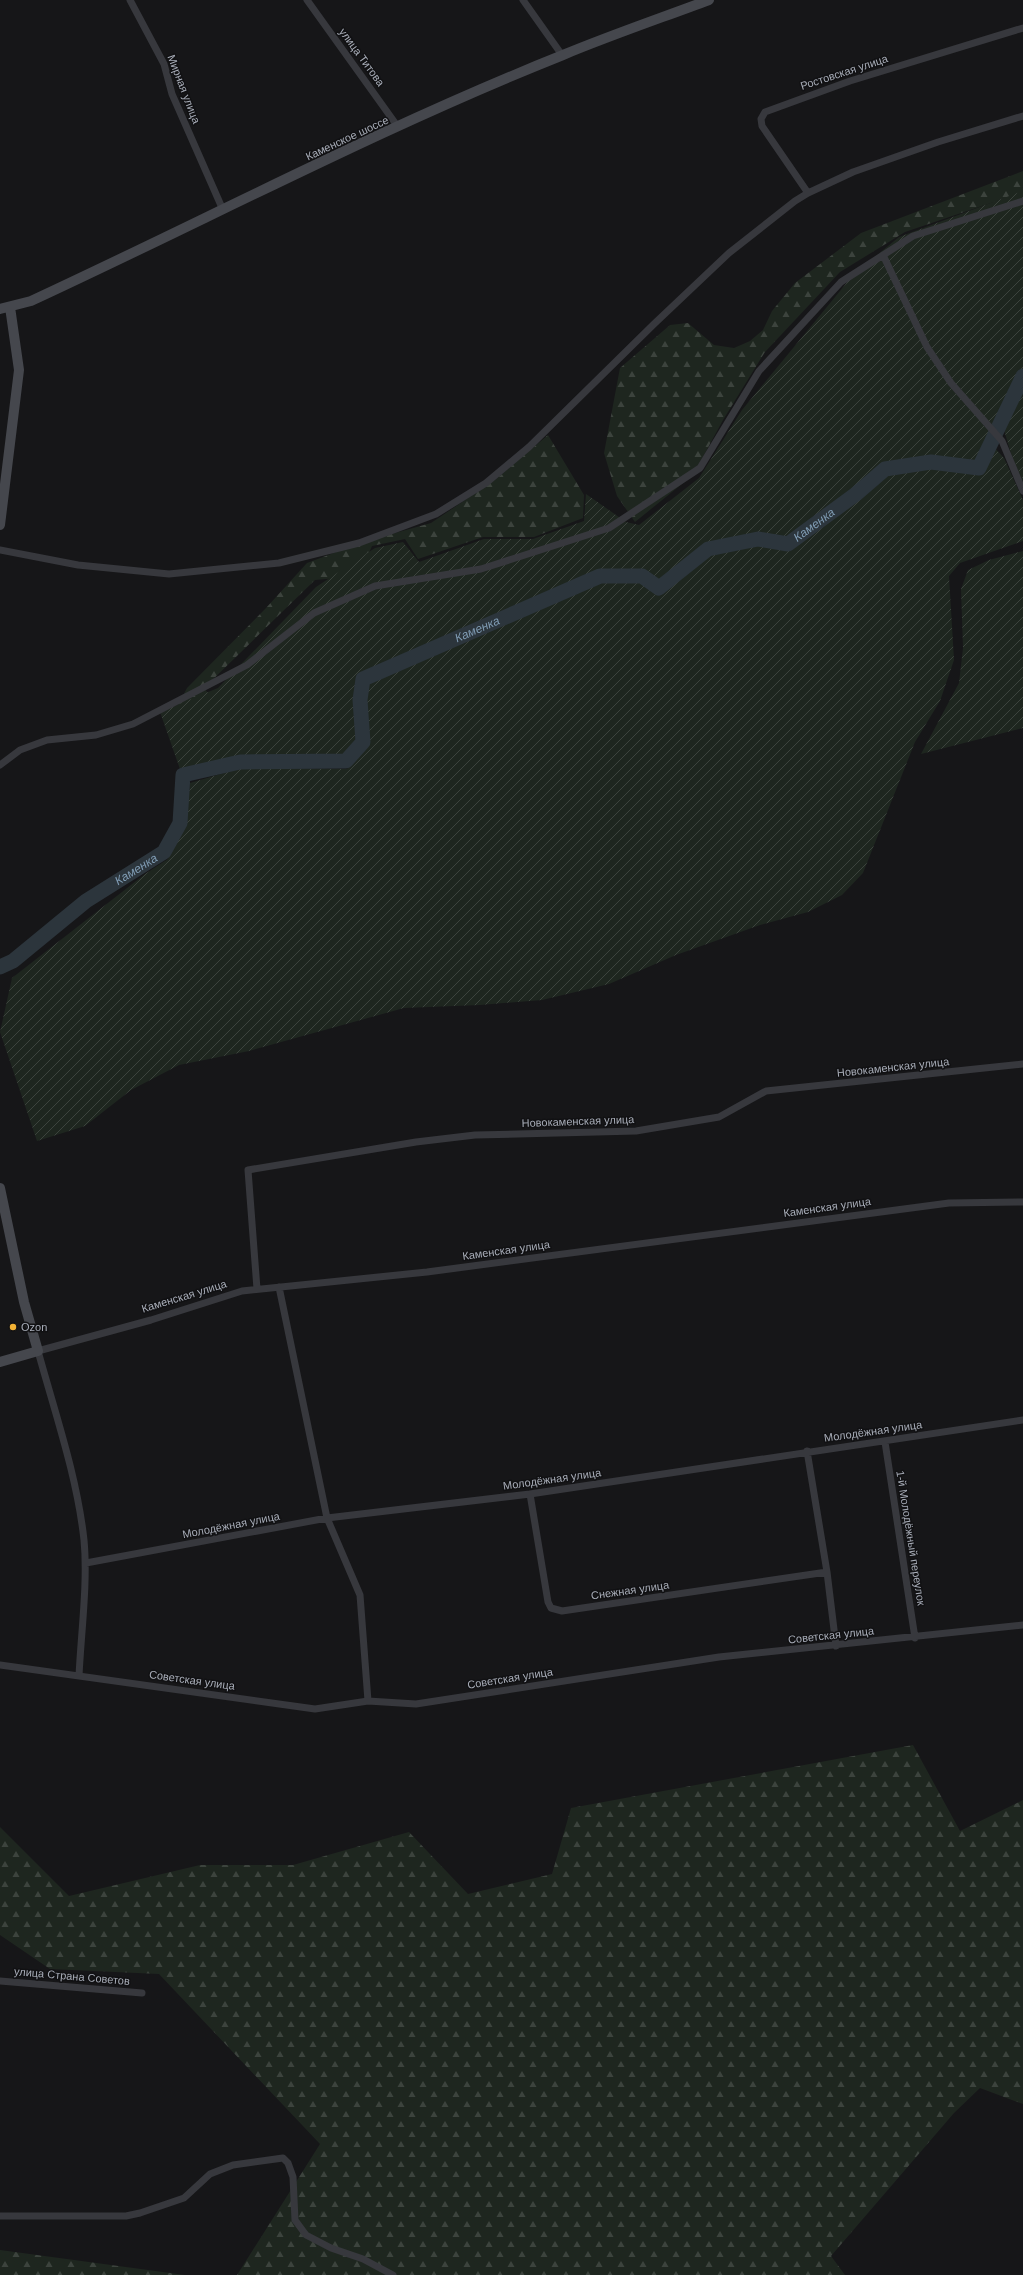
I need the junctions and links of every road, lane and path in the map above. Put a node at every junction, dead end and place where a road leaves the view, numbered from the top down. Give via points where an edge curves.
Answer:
1 (130, 0) edge
2 (308, 0) edge
3 (523, 0) edge
4 (710, 0) edge
5 (1023, 28) edge
6 (562, 55) junction
7 (1023, 116) edge
8 (398, 127) junction
9 (808, 192) junction
10 (1023, 201) edge
11 (223, 210) junction
12 (883, 255) junction
13 (5, 308) edge
14 (1023, 491) edge
15 (0, 525) edge
16 (0, 550) edge
17 (0, 765) edge
18 (1023, 1064) edge
19 (0, 1188) edge
20 (1023, 1202) edge
21 (279, 1287) junction
22 (257, 1290) junction
23 (38, 1351) junction
24 (0, 1362) edge
25 (1023, 1420) edge
26 (885, 1442) junction
27 (807, 1451) junction
28 (530, 1494) junction
29 (327, 1518) junction
30 (86, 1563) junction
31 (827, 1572) junction
32 (1023, 1626) edge
33 (915, 1638) junction
34 (836, 1646) junction
35 (0, 1665) edge
36 (79, 1676) junction
37 (368, 1701) junction
38 (0, 1981) edge
39 (142, 1994) dead end
40 (0, 2216) edge
41 (393, 2275) edge

1 - 11 street, Мирная улица via 164,64 172,94
2 - 8 street, улица Титова
3 - 6 street
4 - 6 street, Каменское шоссе
5 - 9 street, Ростовская улица via 850,81 765,112 761,119 762,126
6 - 8 street, Каменское шоссе
7 - 9 street via 853,172
8 - 11 street, Каменское шоссе
9 - 16 street via 730,253 529,447 486,483 436,514 359,543 279,563 169,574 78,565
10 - 12 street via 913,236
11 - 13 street, Каменское шоссе via 32,300
12 - 14 street via 927,347 951,383 1002,441
12 - 17 street via 840,282 759,371 700,468 609,528 481,569 375,586 314,614 247,665 133,724 96,735 47,740 20,750
13 - 15 street via 19,370
18 - 22 street, Новокаменская улица via 766,1091 719,1117 636,1130 475,1134 248,1170
19 - 23 street via 24,1302
20 - 21 street, Каменская улица via 949,1203 427,1272
21 - 22 street, Каменская улица
21 - 29 street
22 - 23 street, Каменская улица via 242,1291
23 - 24 street, Каменская улица
23 - 30 street via 72,1474
25 - 26 street, Молодёжная улица
26 - 27 street, Молодёжная улица
26 - 33 street, 1-й Молодёжный переулок
27 - 28 street, Молодёжная улица
27 - 31 street
28 - 29 street, Молодёжная улица
28 - 31 street, Снежная улица via 548,1602 551,1608 562,1611
29 - 30 street, Молодёжная улица
29 - 37 street via 360,1595
30 - 36 street
31 - 34 street
32 - 33 street, Советская улица
33 - 34 street, Советская улица
34 - 37 street, Советская улица via 720,1657 416,1704
35 - 36 street, Советская улица
36 - 37 street, Советская улица via 315,1709
38 - 39 street, улица Страна Советов
40 - 41 street via 140,2214 184,2198 210,2174 233,2165 283,2158 288,2163 293,2177 295,2220 306,2235 331,2248 363,2258

